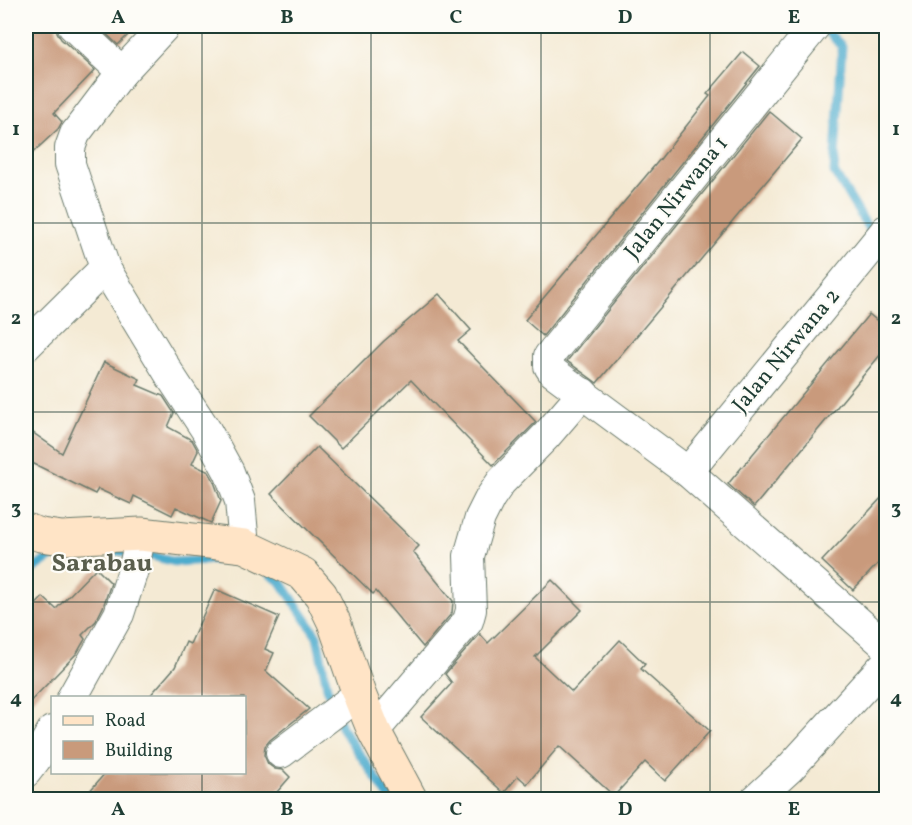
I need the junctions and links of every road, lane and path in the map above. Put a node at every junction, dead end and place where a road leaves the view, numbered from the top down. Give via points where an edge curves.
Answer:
1 (73, 26) edge
2 (165, 26) edge
3 (812, 29) edge
4 (122, 72) junction
5 (880, 238) edge
6 (105, 267) junction
7 (26, 346) edge
8 (583, 393) junction
9 (687, 472) junction
10 (26, 530) edge
11 (244, 546) junction
12 (138, 547) junction
13 (886, 646) edge
14 (886, 663) edge
15 (73, 696) edge
16 (352, 699) junction
17 (374, 731) junction
18 (51, 733) edge
19 (281, 753) dead end
20 (26, 772) edge
21 (411, 800) edge
22 (755, 800) edge

1 - 4 street
2 - 4 street
3 - 8 street, Jalan Nirwana 1 via 549,356 553,372
4 - 6 street via 75,134 70,148 70,164
5 - 9 street, Jalan Nirwana 2
6 - 7 street
6 - 11 street via 229,472 240,501
8 - 9 street
8 - 17 street via 490,498 469,556 468,621
9 - 13 street
10 - 12 street
11 - 12 street
11 - 16 street via 303,574 321,595 334,622
12 - 15 street via 119,614
14 - 22 street via 790,768
16 - 17 street
16 - 19 street
17 - 21 street
18 - 20 street

